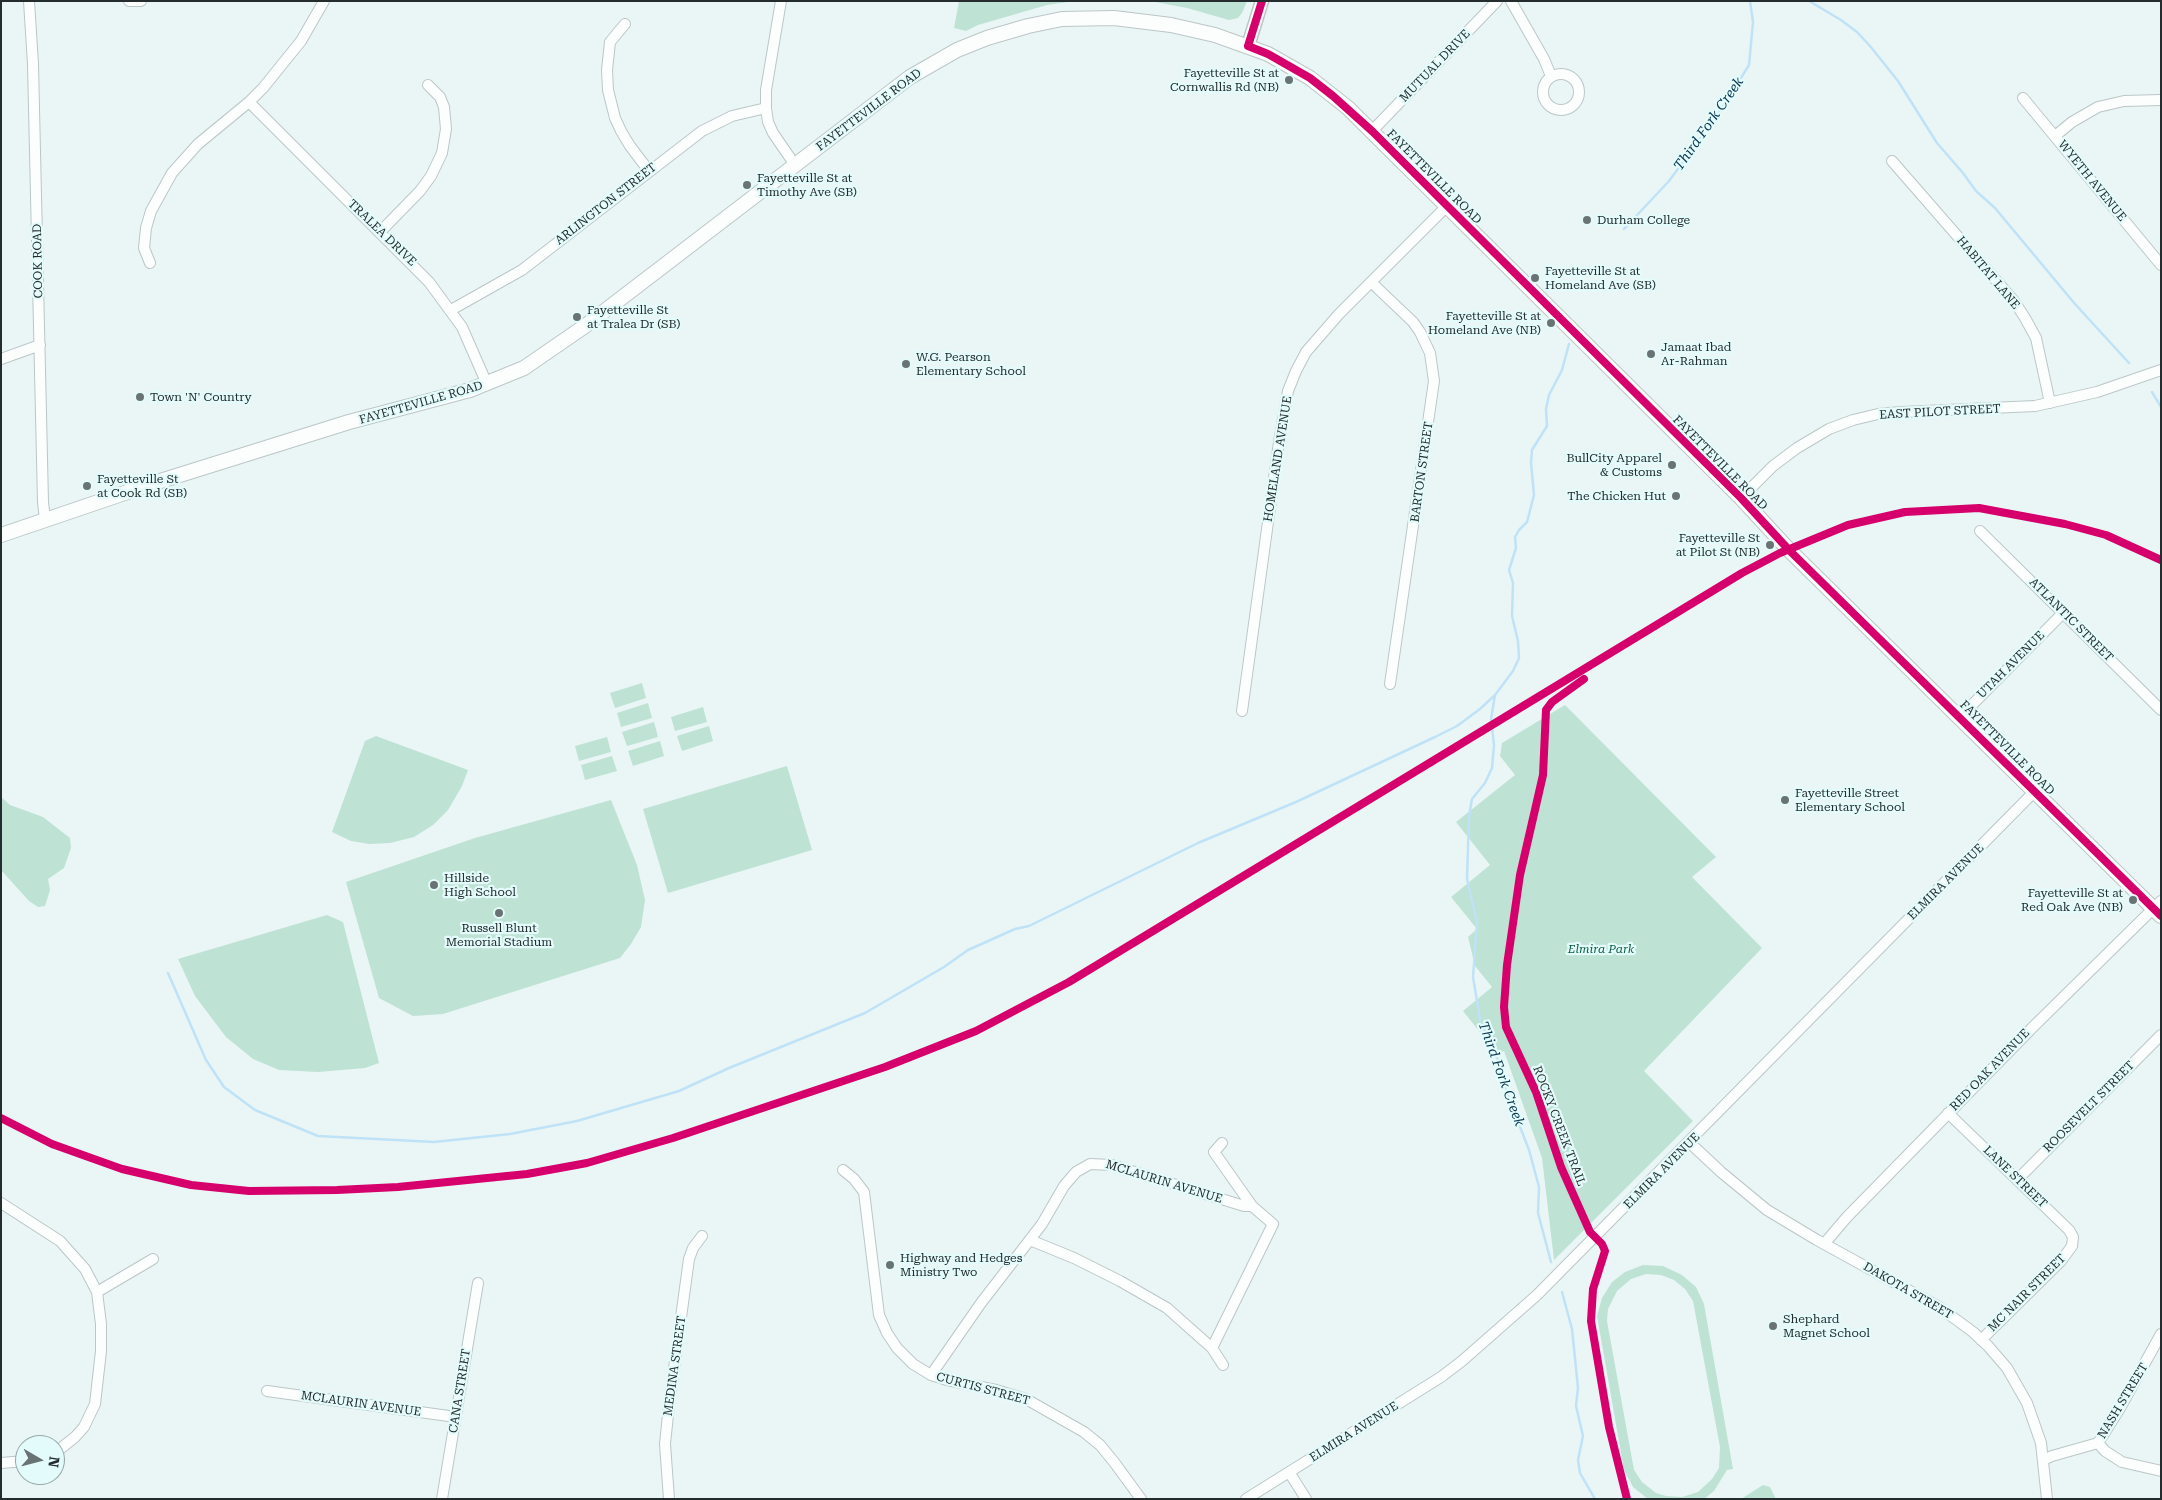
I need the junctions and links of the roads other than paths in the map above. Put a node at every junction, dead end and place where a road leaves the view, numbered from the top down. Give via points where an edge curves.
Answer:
1 (29, 1) edge
2 (129, 1) edge
3 (141, 1) edge
4 (324, 1) edge
5 (781, 1) edge
6 (1262, 1) edge
7 (1497, 1) edge
8 (1511, 1) edge
9 (624, 24) dead end
10 (1248, 46) junction
11 (1551, 76) dead end
12 (428, 85) dead end
13 (2024, 98) dead end
14 (2161, 100) edge
15 (249, 102) junction
16 (766, 108) junction
17 (1372, 131) junction
18 (2055, 136) junction
19 (1892, 161) dead end
20 (795, 165) junction
21 (648, 171) junction
22 (1447, 206) junction
23 (380, 232) junction
24 (150, 263) dead end
25 (2161, 265) edge
26 (1371, 282) junction
27 (451, 310) junction
28 (40, 345) junction
29 (1, 359) edge
30 (2161, 370) edge
31 (487, 384) junction
32 (2050, 402) junction
33 (1741, 498) junction
34 (46, 520) junction
35 (1980, 531) dead end
36 (1, 535) edge
37 (2063, 613) junction
38 (1390, 684) dead end
39 (2161, 710) edge
40 (1242, 711) dead end
41 (1960, 717) junction
42 (2035, 791) junction
43 (2158, 908) edge
44 (2161, 1035) edge
45 (1948, 1113) junction
46 (1222, 1143) dead end
47 (1690, 1143) junction
48 (843, 1170) dead end
49 (2017, 1180) junction
50 (2, 1206) edge
51 (1252, 1206) junction
52 (702, 1236) dead end
53 (1030, 1240) junction
54 (1824, 1244) junction
55 (2072, 1246) joint
56 (153, 1259) dead end
57 (478, 1283) dead end
58 (97, 1292) junction
59 (2161, 1334) edge
60 (1981, 1340) junction
61 (1212, 1348) junction
62 (1223, 1365) dead end
63 (931, 1375) junction
64 (267, 1391) dead end
65 (456, 1417) junction
66 (2098, 1443) junction
67 (65, 1444) edge
68 (2043, 1460) junction
69 (15, 1462) edge
70 (1, 1463) edge
71 (2161, 1471) edge
72 (1289, 1472) junction
73 (442, 1499) edge
74 (669, 1499) edge
75 (1141, 1499) edge
76 (1246, 1499) edge
77 (1306, 1499) edge
78 (2047, 1499) edge

1 - 28 street, COOK ROAD
2 - 3 street
4 - 15 street via 301,41
5 - 16 street
6 - 10 street
7 - 17 street, MUTUAL DRIVE
8 - 11 street
9 - 21 street via 610,42 608,90 621,131
10 - 17 main road, FAYETTEVILLE ROAD via 1310,78
10 - 20 main road, FAYETTEVILLE ROAD via 1207,32 1145,20 1062,19 1028,26 957,50 910,77
12 - 23 street via 440,97 444,107 446,129 442,153 420,191
13 - 18 street, WYETH AVENUE
14 - 18 street via 2124,101 2098,107
15 - 23 street, TRALEA DRIVE
15 - 24 street via 198,144 172,173 151,211 146,228 144,248
16 - 20 street via 773,134
16 - 21 street, ARLINGTON STREET via 732,116 712,125
17 - 22 main road, FAYETTEVILLE ROAD
18 - 25 street, WYETH AVENUE
19 - 32 street, HABITAT LANE via 2014,301 2036,338
20 - 31 main road, FAYETTEVILLE ROAD via 535,362
21 - 27 street, ARLINGTON STREET via 522,270
22 - 26 street, HOMELAND AVENUE
22 - 33 main road, FAYETTEVILLE ROAD
23 - 27 street, TRALEA DRIVE via 418,269
26 - 38 street, BARTON STREET via 1420,332 1430,353 1434,381
26 - 40 street, HOMELAND AVENUE via 1306,352 1288,391
27 - 31 street, TRALEA DRIVE via 468,339
28 - 29 street
28 - 34 street, COOK ROAD
30 - 32 street, EAST PILOT STREET via 2097,392
31 - 34 main road, FAYETTEVILLE ROAD via 425,404 349,422 154,482
32 - 33 street, EAST PILOT STREET via 2012,408 1878,414 1853,420 1829,429 1797,448
33 - 41 main road, FAYETTEVILLE ROAD via 1789,550
34 - 36 main road, FAYETTEVILLE ROAD
35 - 37 street, ATLANTIC STREET
37 - 39 street, ATLANTIC STREET
37 - 41 street, UTAH AVENUE
41 - 42 main road, FAYETTEVILLE ROAD
42 - 43 main road, FAYETTEVILLE ROAD
42 - 47 street, ELMIRA AVENUE
43 - 45 street, RED OAK AVENUE
44 - 49 street, ROOSEVELT STREET
45 - 49 street, LANE STREET
45 - 54 street, RED OAK AVENUE via 1847,1216
46 - 51 street via 1214,1152
47 - 54 street, DAKOTA STREET via 1752,1199
47 - 72 street, ELMIRA AVENUE via 1538,1295 1462,1362 1420,1392
48 - 63 street, CURTIS STREET via 864,1192 875,1294 887,1333 913,1364
49 - 55 street, LANE STREET via 2069,1230 2073,1237
50 - 58 street via 60,1241 85,1269
51 - 53 street, MCLAURIN AVENUE via 1097,1163 1071,1176
51 - 61 street via 1273,1224
52 - 74 street, MEDINA STREET via 690,1259 669,1405 665,1444
53 - 61 street via 1074,1258 1167,1308
53 - 63 street, MCLAURIN AVENUE
54 - 60 street, DAKOTA STREET via 1939,1307
55 - 60 street, MC NAIR STREET via 2061,1261
56 - 58 street
57 - 65 street, CANA STREET
58 - 67 street via 101,1351 94,1404 84,1427
59 - 66 street, NASH STREET
60 - 68 street, DAKOTA STREET via 2008,1368 2020,1387 2036,1426
61 - 62 street
63 - 75 street, CURTIS STREET via 1026,1398 1043,1407 1100,1445
64 - 65 street, MCLAURIN AVENUE
65 - 73 street, CANA STREET
66 - 68 street, NASH STREET
66 - 71 street via 2110,1455 2128,1465
68 - 78 street, DAKOTA STREET
69 - 70 street
72 - 76 street, ELMIRA AVENUE
72 - 77 street

